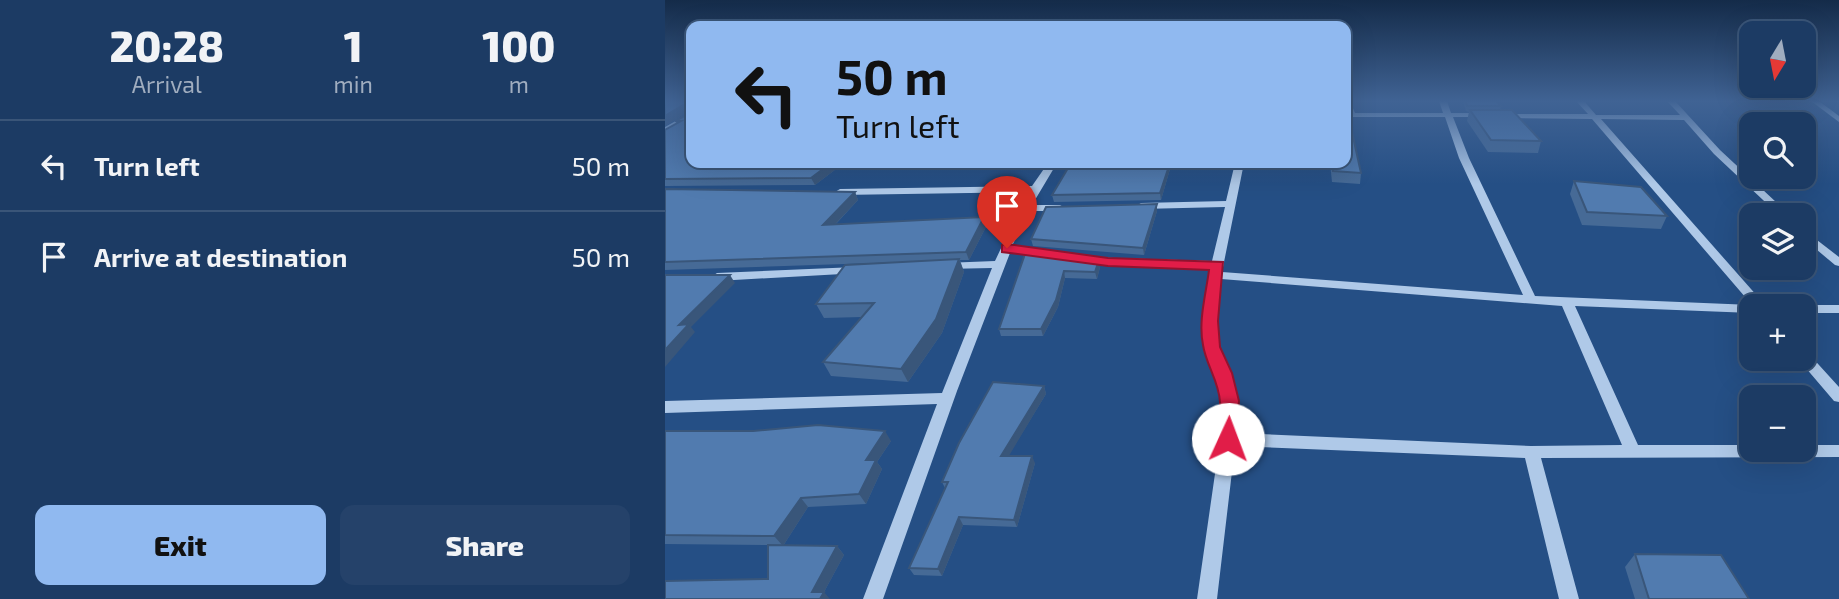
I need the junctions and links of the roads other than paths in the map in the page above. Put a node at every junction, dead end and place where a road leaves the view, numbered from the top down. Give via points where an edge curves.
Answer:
1 (1452, 129) edge
2 (1606, 129) edge
3 (1697, 129) edge
4 (1049, 168) edge
5 (1239, 168) edge
6 (1034, 189) junction
7 (828, 192) edge
8 (1772, 203) edge
9 (1232, 204) junction
10 (1135, 206) edge
11 (1079, 207) edge
12 (1023, 208) junction
13 (1816, 243) edge
14 (1007, 248) junction
15 (1839, 263) edge
16 (1000, 264) junction
17 (932, 266) edge
18 (863, 270) edge
19 (1217, 270) junction
20 (699, 277) edge
21 (1750, 294) edge
22 (1531, 299) junction
23 (1567, 302) junction
24 (1739, 309) edge
25 (1816, 309) edge
26 (1839, 309) edge
27 (1816, 371) edge
28 (1839, 397) edge
29 (947, 398) junction
30 (665, 407) edge
31 (1228, 439) junction
32 (1839, 451) edge
33 (1531, 452) junction
34 (1633, 452) junction
35 (873, 599) edge
36 (1207, 599) edge
37 (1569, 599) edge

1 - 22 street
2 - 21 street
3 - 8 street
4 - 6 street
5 - 9 street
6 - 7 street
6 - 12 street
9 - 10 street
9 - 19 street
11 - 12 street
12 - 14 street
13 - 15 street
14 - 16 street
14 - 19 street
16 - 17 street
16 - 29 street
18 - 20 street
19 - 22 street
19 - 31 street via 1210,321 1212,347 1230,401
22 - 23 street
23 - 24 street
23 - 34 street
25 - 26 street
27 - 28 street
29 - 30 street
29 - 35 street
31 - 33 street
31 - 36 street
32 - 34 street
33 - 34 street
33 - 37 street

